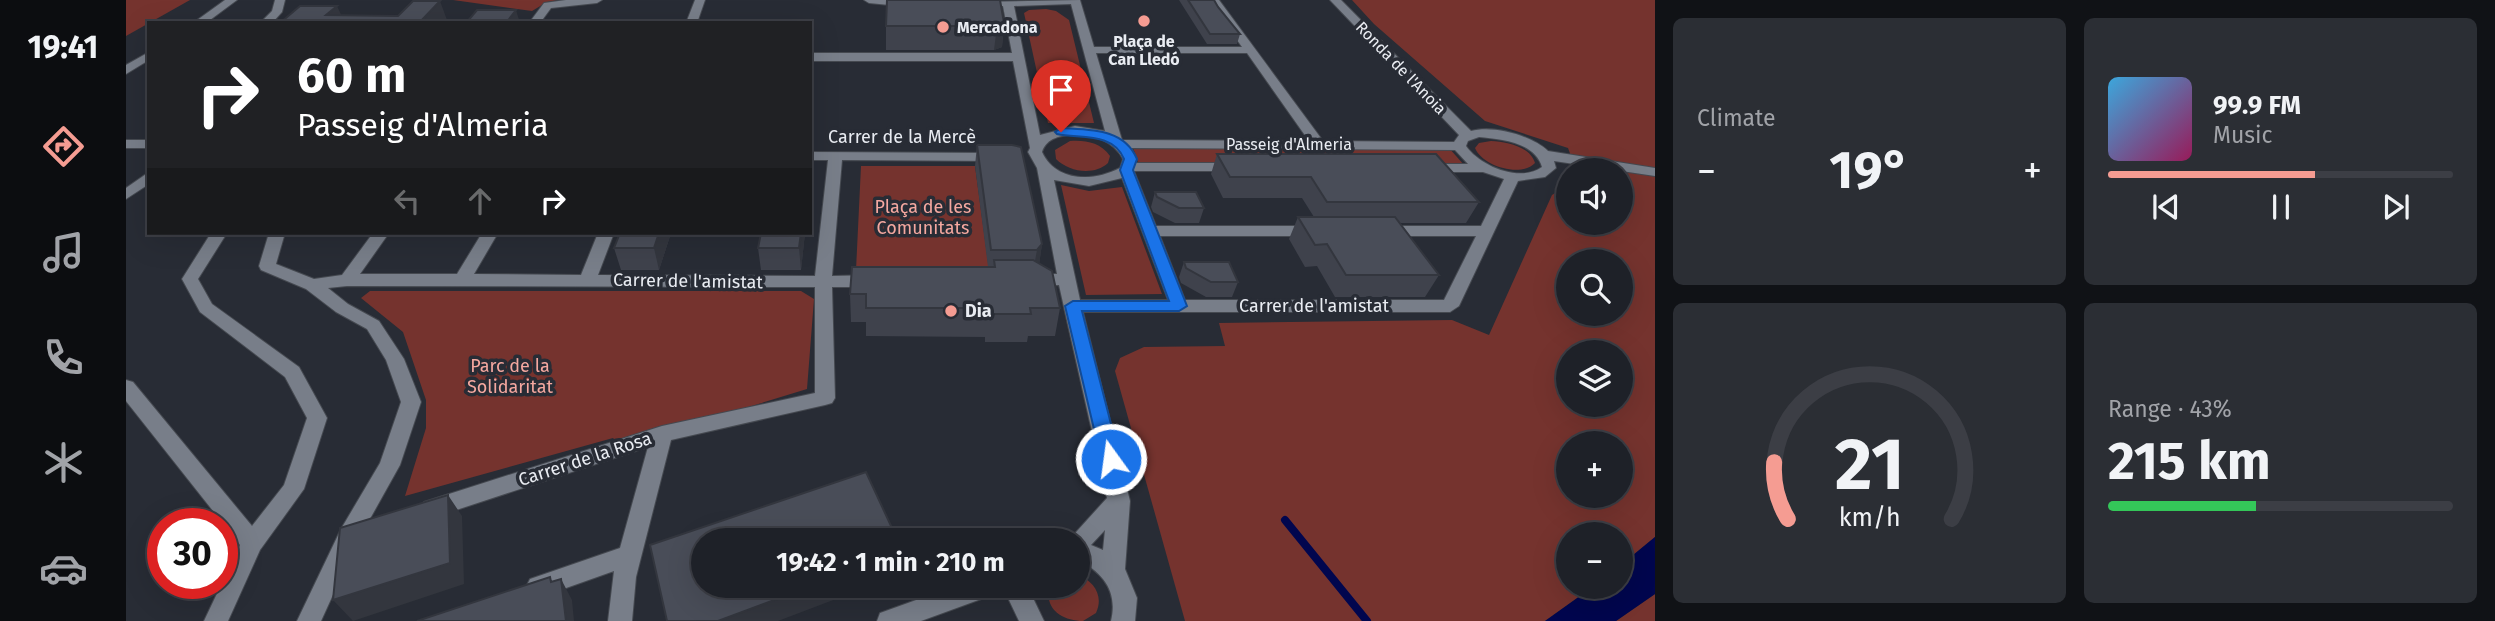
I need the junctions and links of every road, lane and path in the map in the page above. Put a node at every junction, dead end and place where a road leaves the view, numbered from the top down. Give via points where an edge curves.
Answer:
1 (232, 0) edge
2 (280, 0) edge
3 (597, 0) edge
4 (700, 0) edge
5 (869, 0) edge
6 (1075, 0) edge
7 (1214, 0) edge
8 (1335, 0) edge
9 (927, 4) edge
10 (968, 4) edge
11 (1008, 4) junction
12 (201, 21) edge
13 (267, 21) edge
14 (536, 21) edge
15 (692, 21) edge
16 (1087, 50) junction
17 (1250, 50) junction
18 (147, 56) edge
19 (812, 57) edge
20 (1017, 57) junction
21 (126, 71) edge
22 (1463, 141) junction
23 (1117, 142) junction
24 (126, 144) edge
25 (147, 144) edge
26 (1318, 144) junction
27 (1545, 155) junction
28 (812, 156) edge
29 (835, 156) junction
30 (1031, 158) junction
31 (1252, 167) edge
32 (1417, 168) edge
33 (1485, 168) junction
34 (1127, 169) junction
35 (1655, 172) edge
36 (1513, 176) junction
37 (147, 178) edge
38 (126, 195) edge
39 (1150, 231) junction
40 (1325, 231) edge
41 (1366, 231) edge
42 (1487, 231) junction
43 (218, 235) edge
44 (276, 235) edge
45 (380, 235) edge
46 (489, 235) edge
47 (605, 235) edge
48 (463, 279) junction
49 (588, 279) junction
50 (1066, 279) junction
51 (347, 280) junction
52 (1012, 280) edge
53 (823, 281) junction
54 (890, 281) edge
55 (312, 285) junction
56 (1073, 306) junction
57 (1179, 306) junction
58 (126, 387) edge
59 (662, 434) junction
60 (1119, 501) junction
61 (414, 515) edge
62 (375, 528) edge
63 (1090, 531) edge
64 (349, 536) junction
65 (252, 543) junction
66 (1090, 554) edge
67 (629, 555) junction
68 (1113, 572) junction
69 (515, 595) edge
70 (953, 598) edge
71 (1021, 598) edge
72 (1128, 616) edge
73 (216, 621) edge
74 (309, 621) edge
75 (620, 621) edge
76 (889, 621) edge
77 (1031, 621) edge

1 - 12 street
2 - 13 street via 277,12
3 - 14 street via 548,5
4 - 15 street
5 - 9 street
6 - 11 street
6 - 16 street
7 - 17 street
8 - 22 street, Ronda de l'Anoia
10 - 11 street
11 - 20 street
16 - 17 street
16 - 23 street
17 - 26 street
18 - 21 street
19 - 20 street
20 - 30 street
22 - 26 street, Passeig d'Almeria
22 - 27 street, Passeig d'Almeria via 1491,134 1506,136
22 - 33 street via 1467,157
23 - 26 street, Passeig d'Almeria
23 - 30 street, Passeig d'Almeria via 1088,132 1061,132 1050,135
23 - 34 street via 1130,159
24 - 25 street
27 - 35 street, Passeig d'Almeria
27 - 36 street via 1549,168 1545,173
28 - 29 street, Carrer de la Mercè
29 - 30 street, Carrer de la Mercè
29 - 53 street
30 - 34 street, Passeig d'Almeria via 1071,180 1088,182 1104,181
30 - 50 street
31 - 34 street, Passeig d'Almeria
32 - 33 street
33 - 36 street
34 - 39 street
36 - 42 street
37 - 38 street
39 - 40 street
39 - 57 street
41 - 42 street
42 - 57 street, Carrer de l'amistat via 1450,306
43 - 65 street via 190,279 206,308 292,372 317,418 293,489
44 - 55 street via 267,266
45 - 51 street
46 - 48 street
47 - 49 street
48 - 49 street, Carrer de l'amistat
48 - 51 street, Carrer de l'amistat
49 - 53 street, Carrer de l'amistat
50 - 52 street
50 - 56 street
51 - 55 street, Carrer de l'amistat
53 - 54 street, Carrer de l'amistat
53 - 59 street, Carrer de la Rosa via 825,398
55 - 64 street via 373,324 395,359 411,402 390,465
56 - 57 street
56 - 60 street
58 - 65 street
59 - 61 street, Carrer de la Rosa
59 - 67 street
60 - 63 street
60 - 68 street
62 - 64 street
64 - 74 street
65 - 73 street
66 - 68 street
67 - 69 street
67 - 75 street
68 - 72 street via 1123,588
70 - 76 street
71 - 77 street

